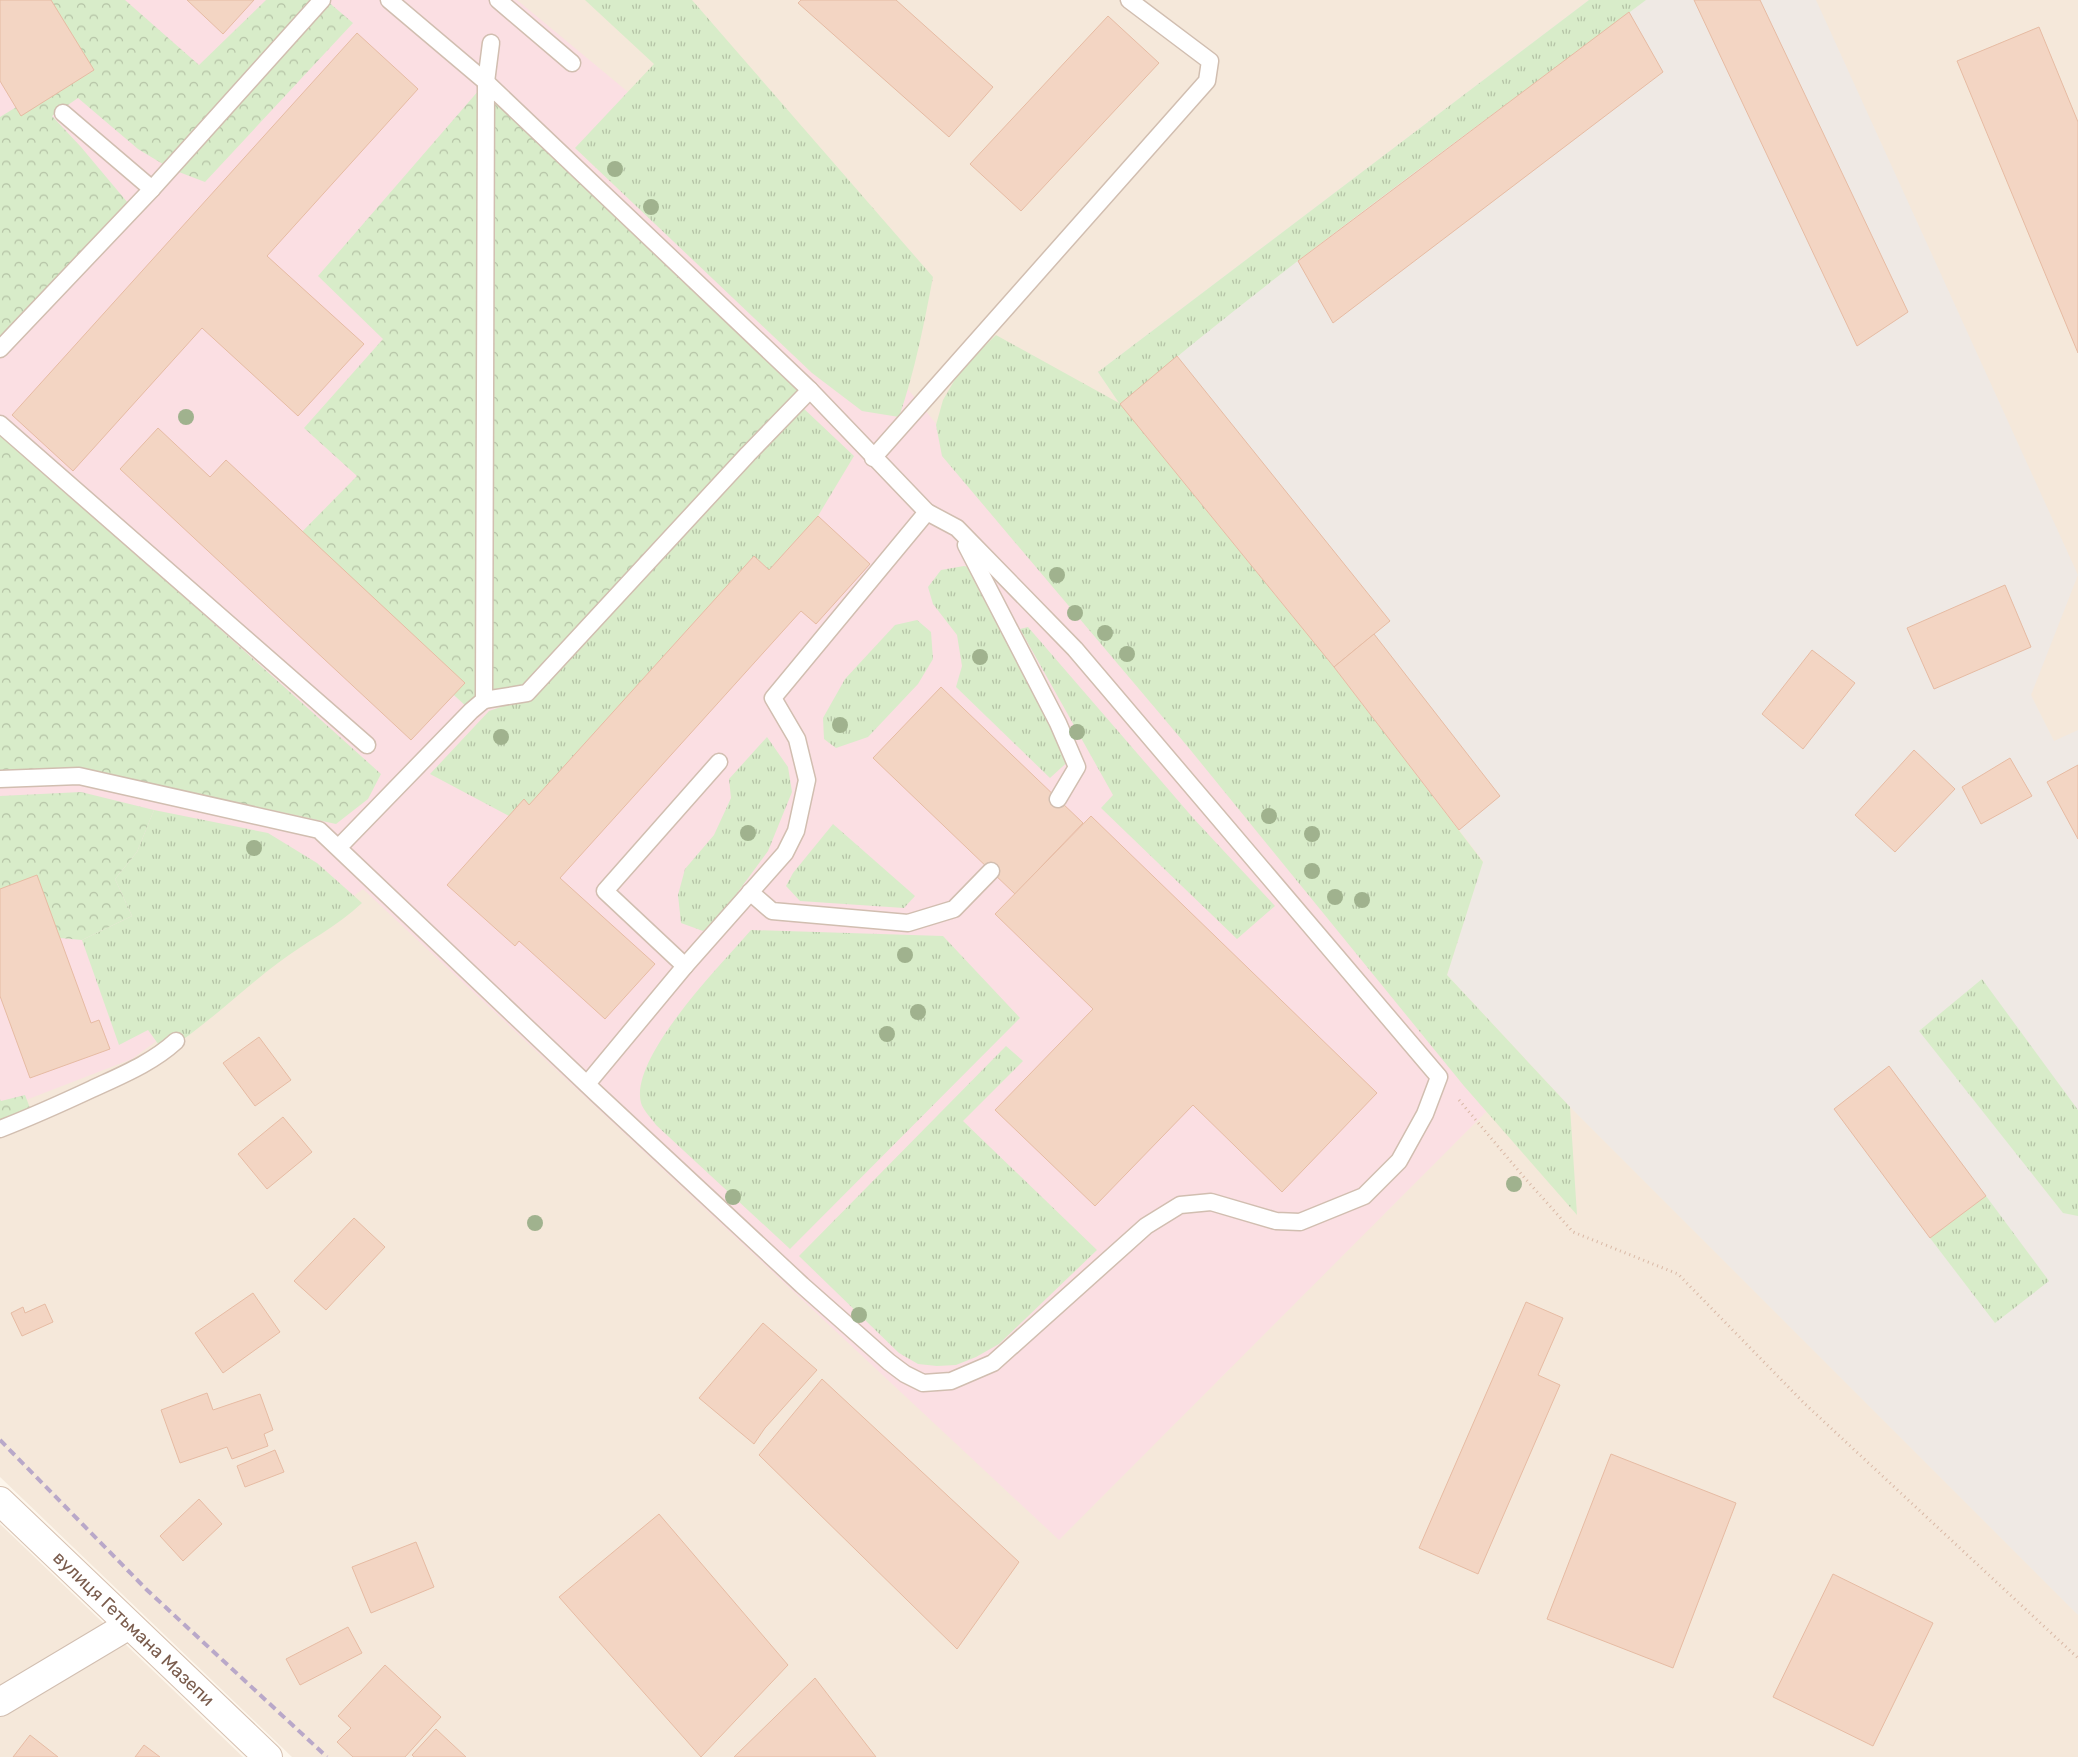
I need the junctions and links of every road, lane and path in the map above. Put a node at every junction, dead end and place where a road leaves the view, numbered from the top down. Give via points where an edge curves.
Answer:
1 (322, 0) edge
2 (389, 0) edge
3 (498, 0) edge
4 (1129, 0) edge
5 (491, 44) dead end
6 (572, 63) dead end
7 (486, 82) junction
8 (63, 113) dead end
9 (152, 189) junction
10 (0, 349) edge
11 (810, 390) junction
12 (0, 424) edge
13 (873, 458) junction
14 (927, 512) junction
15 (957, 528) junction
16 (484, 700) junction
17 (367, 745) dead end
18 (718, 762) dead end
19 (0, 779) edge
20 (1058, 799) dead end
21 (338, 848) junction
22 (991, 871) dead end
23 (750, 892) junction
24 (685, 966) junction
25 (176, 1041) dead end
26 (1439, 1077) junction
27 (587, 1084) junction
28 (0, 1129) edge
29 (0, 1501) edge
30 (129, 1625) junction
31 (2078, 1658) edge
32 (0, 1702) edge
33 (268, 1757) edge

1 - 9 lane
2 - 7 lane
3 - 6 lane
4 - 13 lane via 1210,61 1207,81
5 - 7 lane
7 - 11 lane
7 - 16 lane
8 - 9 lane
9 - 10 lane
11 - 13 lane
11 - 16 lane via 527,693
12 - 17 lane
13 - 14 lane
14 - 15 lane
14 - 23 lane via 773,698 797,739 807,780 796,831 785,853
15 - 20 lane via 1058,723 1077,767
15 - 26 lane via 1075,649
16 - 21 lane
18 - 24 lane via 605,891
19 - 21 lane via 80,776 319,830
21 - 27 lane
22 - 23 lane via 954,909 908,923 772,911
23 - 24 lane
24 - 27 lane
25 - 28 lane via 133,1070
26 - 27 lane via 1425,1114 1399,1161 1364,1196 1300,1222 1276,1221 1211,1202 1180,1205 1146,1226 993,1363 951,1381 923,1383 889,1362
26 - 31 path via 1573,1232 1678,1274 1804,1403
29 - 30 main road, вулиця Гетьмана Мазепи
30 - 32 main road
30 - 33 main road, вулиця Гетьмана Мазепи

